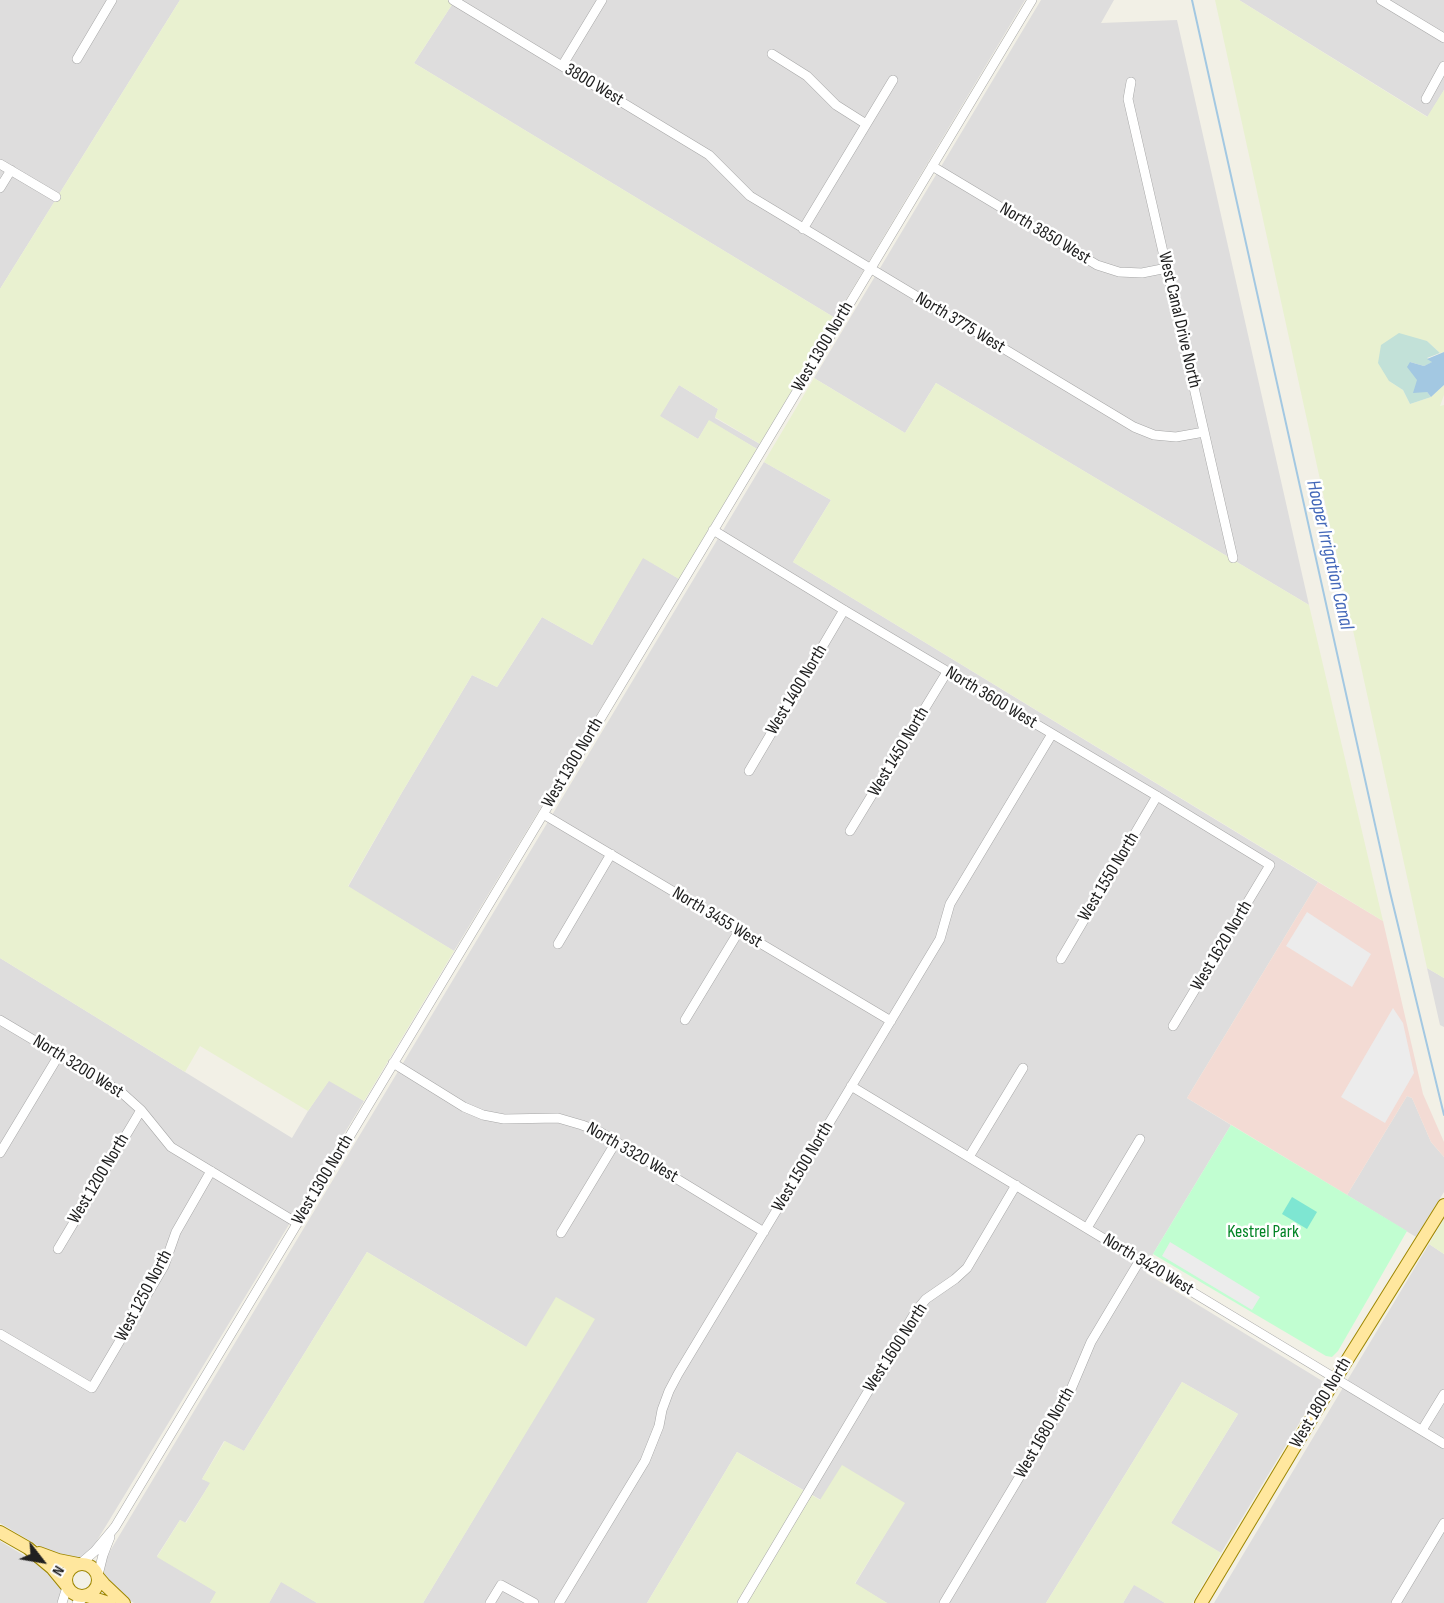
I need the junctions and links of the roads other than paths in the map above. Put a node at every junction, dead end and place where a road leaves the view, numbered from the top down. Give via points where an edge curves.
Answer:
1 (112, 0) edge
2 (453, 0) edge
3 (602, 0) edge
4 (1032, 0) edge
5 (1381, 0) edge
6 (1444, 38) edge
7 (772, 54) dead end
8 (77, 59) dead end
9 (562, 66) junction
10 (1444, 66) edge
11 (893, 80) dead end
12 (1131, 82) dead end
13 (1426, 99) dead end
14 (866, 124) junction
15 (0, 164) edge
16 (932, 166) junction
17 (11, 170) junction
18 (730, 176) joint
19 (0, 188) edge
20 (56, 197) dead end
21 (803, 229) junction
22 (1167, 268) junction
23 (870, 269) junction
24 (1204, 432) junction
25 (713, 530) junction
26 (1233, 558) dead end
27 (844, 610) junction
28 (947, 672) junction
29 (1052, 734) junction
30 (749, 771) dead end
31 (1157, 796) junction
32 (543, 814) junction
33 (850, 831) dead end
34 (611, 854) junction
35 (1270, 865) joint
36 (739, 931) junction
37 (558, 944) dead end
38 (1061, 959) dead end
39 (0, 1020) edge
40 (685, 1020) dead end
41 (891, 1022) junction
42 (1173, 1026) dead end
43 (59, 1055) junction
44 (393, 1063) junction
45 (1023, 1068) dead end
46 (851, 1086) junction
47 (141, 1110) junction
48 (1140, 1139) dead end
49 (616, 1142) junction
50 (0, 1154) edge
51 (969, 1157) junction
52 (211, 1171) junction
53 (1016, 1185) junction
54 (1444, 1205) edge
55 (297, 1223) junction
56 (1087, 1228) junction
57 (764, 1232) junction
58 (561, 1233) dead end
59 (58, 1249) dead end
60 (1140, 1260) junction
61 (0, 1334) edge
62 (1336, 1378) junction
63 (1444, 1394) edge
64 (1422, 1430) junction
65 (1444, 1444) edge
66 (1444, 1523) edge
67 (115, 1527) junction
68 (0, 1532) edge
69 (28, 1548) junction
70 (79, 1564) junction
71 (98, 1576) junction
72 (67, 1586) junction
73 (83, 1598) edge
74 (62, 1603) edge
75 (109, 1603) edge
76 (124, 1603) edge
77 (490, 1603) edge
78 (534, 1603) edge
79 (559, 1603) edge
80 (742, 1603) edge
81 (944, 1603) edge
82 (1201, 1603) edge
83 (1396, 1603) edge

1 - 8 street
2 - 9 street, 3800 West
3 - 9 street
4 - 16 street, West 1300 North
5 - 6 street
7 - 14 street via 807,76 836,105
9 - 18 street, 3800 West via 709,155
10 - 13 street
11 - 14 street
12 - 22 street, West Canal Drive North via 1128,99
14 - 21 street
15 - 17 street
16 - 22 street, North 3850 West via 1097,265 1119,272 1142,273
16 - 23 street, West 1300 North
17 - 19 street
17 - 20 street
18 - 21 street, North 3775 West via 750,196
21 - 23 street, North 3775 West
22 - 24 street, West Canal Drive North
23 - 24 street, North 3775 West via 1134,427 1154,435 1176,437
23 - 25 street, West 1300 North
24 - 26 street, West Canal Drive North
25 - 27 street, North 3600 West
25 - 32 street, West 1300 North
27 - 28 street, North 3600 West
27 - 30 street, West 1400 North
28 - 29 street, North 3600 West
28 - 33 street, West 1450 North
29 - 31 street, North 3600 West
29 - 41 street, West 1500 North via 950,904 940,939
31 - 35 street, North 3600 West
31 - 38 street, West 1550 North
32 - 34 street, North 3455 West
32 - 44 street, West 1300 North
34 - 36 street, North 3455 West
34 - 37 street
35 - 42 street, West 1620 North
36 - 40 street
36 - 41 street, North 3455 West
39 - 43 street, North 3200 West
41 - 46 street, West 1500 North
43 - 47 street, North 3200 West via 121,1092
43 - 50 street
44 - 49 street, North 3320 West via 483,1115 504,1119 558,1118 600,1132
44 - 55 street, West 1300 North
45 - 51 street
46 - 51 street, North 3420 West
46 - 57 street, West 1500 North
47 - 52 street, North 3200 West via 171,1147
47 - 59 street, West 1200 North
48 - 56 street
49 - 57 street, North 3320 West
49 - 58 street
51 - 53 street, North 3420 West
52 - 55 street, North 3200 West
52 - 61 street, West 1250 North via 176,1232 164,1266 92,1388
53 - 56 street, North 3420 West
53 - 80 street, West 1600 North via 967,1268 916,1311
54 - 62 main road, West 1800 North
55 - 67 street, West 1300 North
56 - 60 street, North 3420 West
57 - 79 street, West 1500 North via 678,1374 645,1461
60 - 62 street, North 3420 West
60 - 81 street, West 1680 North via 1090,1341 1069,1394
62 - 64 street, North 3420 West
62 - 82 main road, West 1800 North
63 - 64 street
64 - 65 street, North 3420 West
66 - 83 street
67 - 70 street, West 1300 North
67 - 71 street, West 1300 North
68 - 69 main road
69 - 70 main road
69 - 72 main road
70 - 71 main road via 91,1566
70 - 72 main road via 67,1574
71 - 73 main road via 98,1586
71 - 76 main road
72 - 73 main road
72 - 74 street
73 - 75 main road
77 - 78 street via 501,1585

